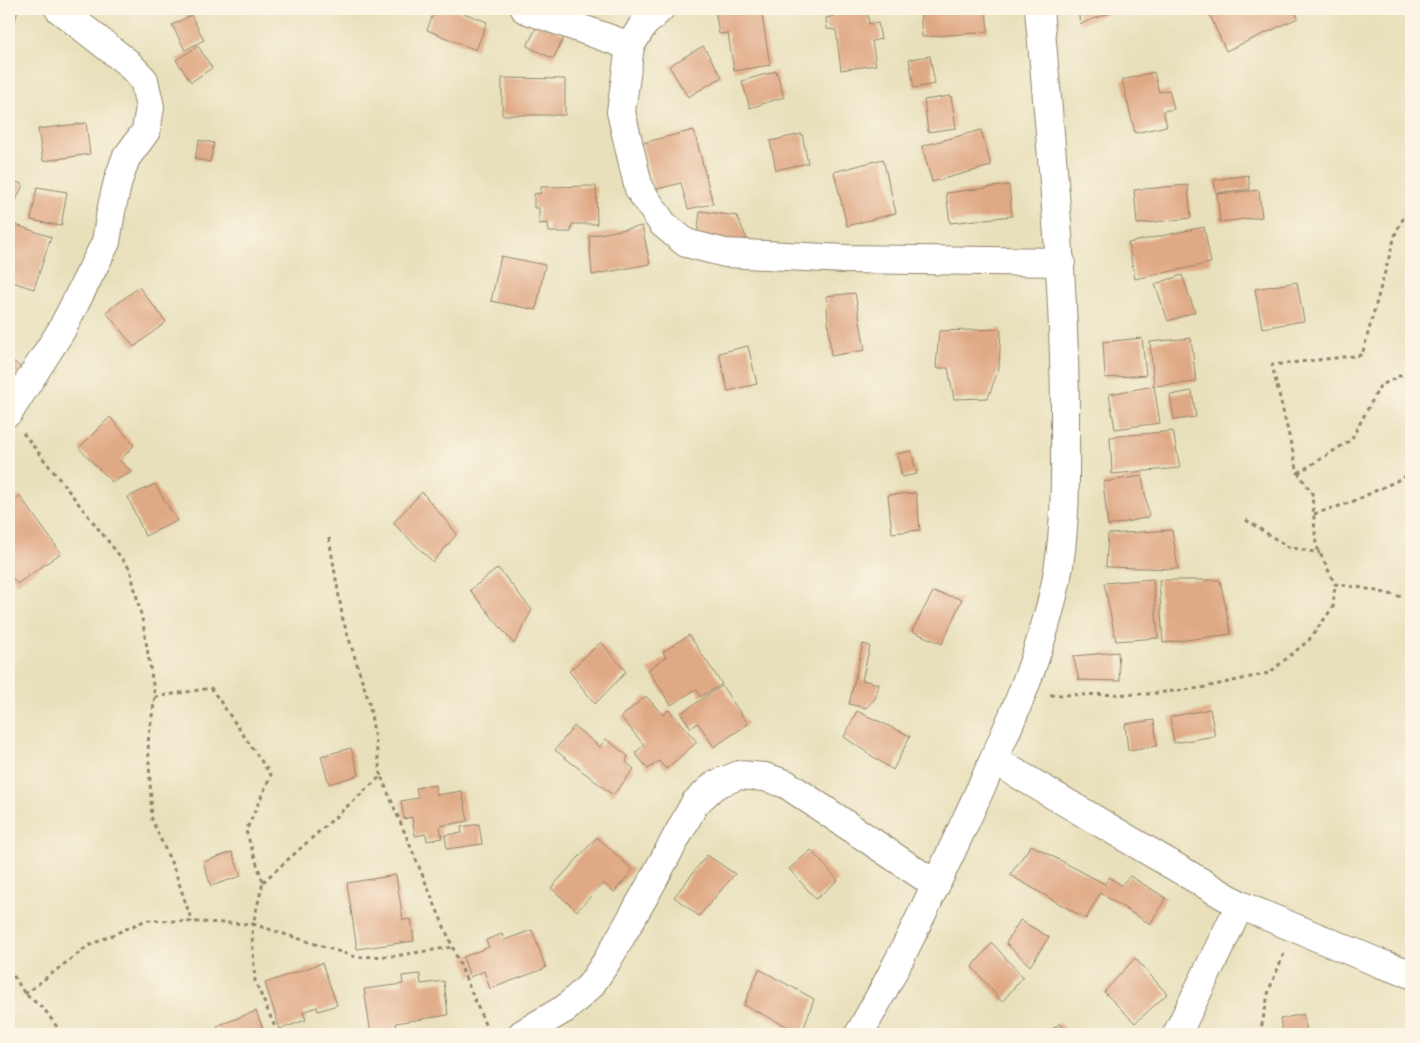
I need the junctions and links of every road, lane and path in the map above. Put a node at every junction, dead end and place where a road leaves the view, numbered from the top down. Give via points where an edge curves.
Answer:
1 (60, 9) edge
2 (525, 9) edge
3 (660, 9) edge
4 (1039, 9) edge
5 (630, 46) junction
6 (1411, 204) edge
7 (1061, 262) junction
8 (1411, 370) edge
9 (15, 421) edge
10 (1298, 473) junction
11 (1411, 474) edge
12 (1314, 514) junction
13 (1246, 520) dead end
14 (329, 538) dead end
15 (1320, 553) junction
16 (1335, 584) junction
17 (1411, 600) edge
18 (1045, 695) dead end
19 (154, 697) junction
20 (994, 760) junction
21 (380, 776) junction
22 (263, 882) junction
23 (936, 885) junction
24 (1240, 905) junction
25 (192, 922) junction
26 (253, 924) junction
27 (1295, 928) junction
28 (452, 947) junction
29 (9, 969) edge
30 (1411, 974) edge
31 (25, 994) junction
32 (62, 1034) edge
33 (278, 1034) edge
34 (489, 1034) edge
35 (522, 1034) edge
36 (858, 1034) edge
37 (1177, 1034) edge
38 (1260, 1034) edge

1 - 9 street via 128,63 144,80 150,106 146,131 126,158 118,181 106,242
2 - 5 street
3 - 5 street via 643,25
4 - 7 street
5 - 7 street via 621,112 639,189 663,224 686,243 725,254
6 - 10 path via 1396,232 1362,355 1272,365
7 - 20 street via 1065,499 1056,582 1034,666
8 - 10 path via 1380,386 1351,440
9 - 19 path via 130,569 143,623
10 - 12 path via 1312,493
11 - 12 path via 1352,502
12 - 15 path via 1316,545
13 - 15 path via 1288,548
14 - 21 path via 343,620 369,702
15 - 16 path
16 - 17 path
16 - 18 path via 1333,606 1309,640 1269,673 1201,688 1146,694
19 - 22 path via 211,688 271,775 246,831
19 - 25 path via 148,742 152,820 176,871
20 - 23 street
20 - 24 street
21 - 22 path
21 - 28 path
22 - 26 path
23 - 35 street via 786,784 764,777 739,775 714,785 695,803 632,918 590,986 566,1008
23 - 36 street
24 - 27 street
24 - 37 street
25 - 26 path
25 - 31 path via 146,920 88,946
26 - 28 path via 356,957 395,956
26 - 33 path via 255,981
27 - 30 street
27 - 38 path via 1268,990
28 - 34 path
29 - 31 path
31 - 32 path via 44,1010

